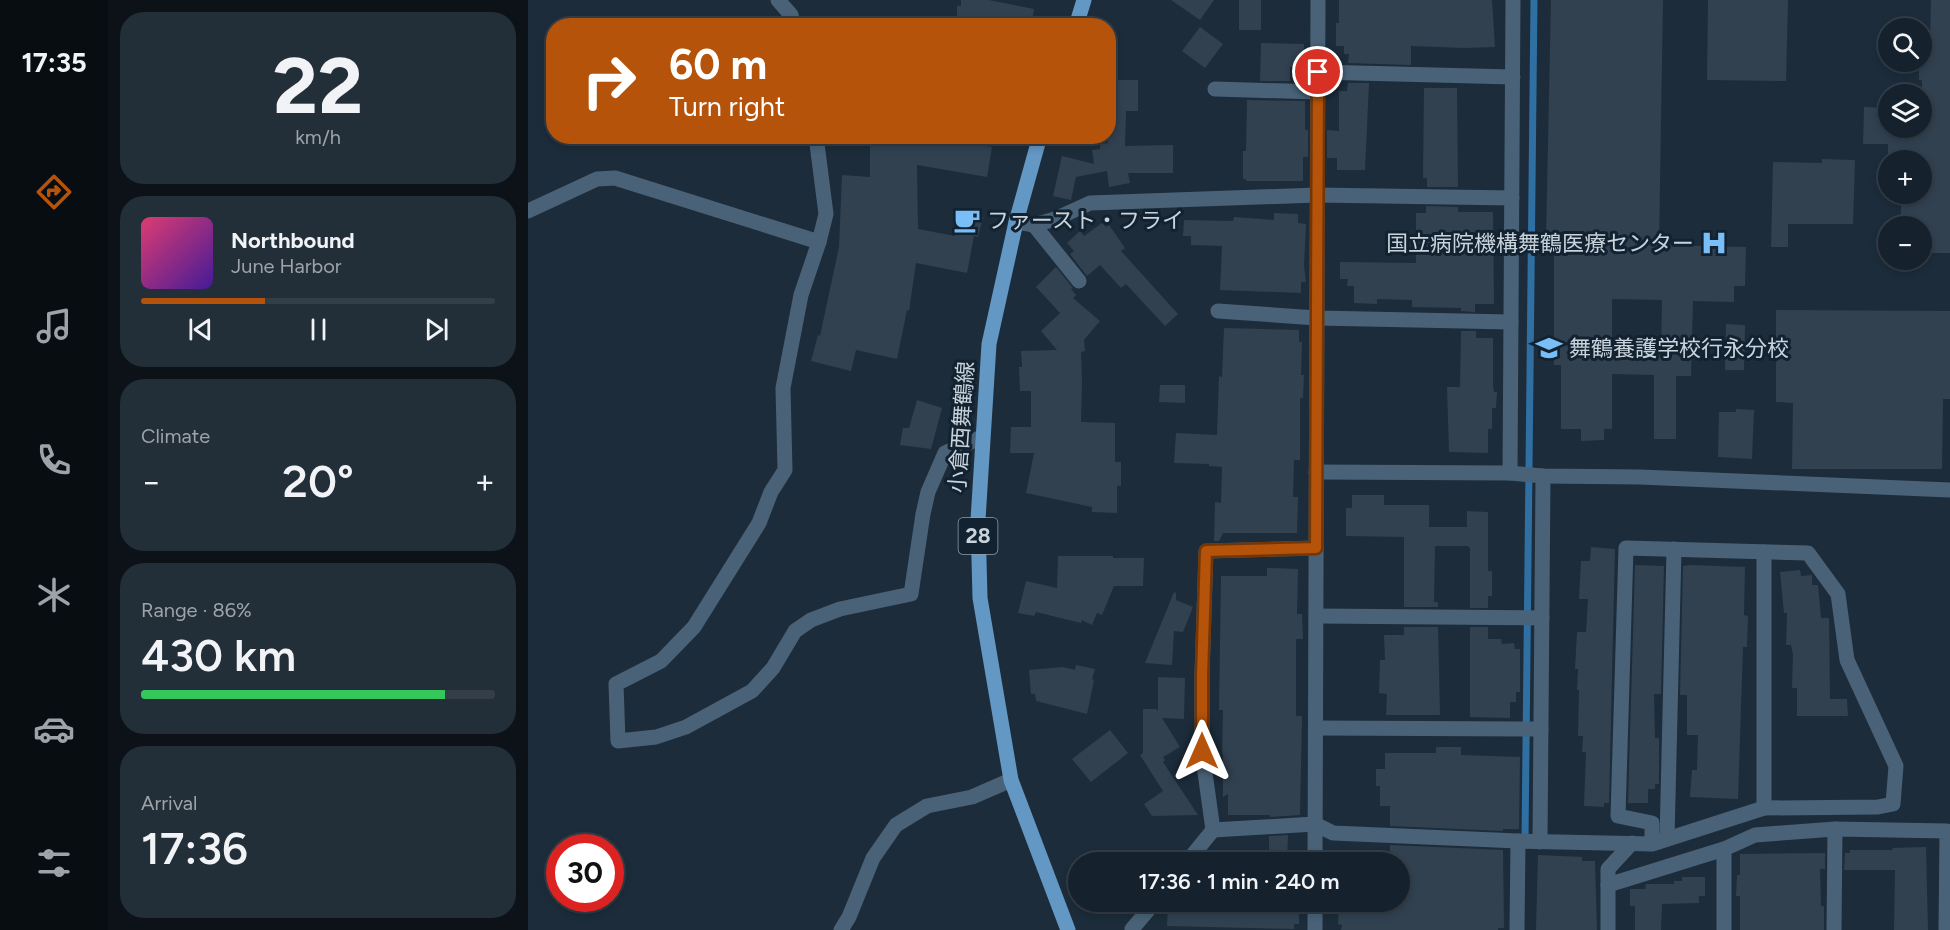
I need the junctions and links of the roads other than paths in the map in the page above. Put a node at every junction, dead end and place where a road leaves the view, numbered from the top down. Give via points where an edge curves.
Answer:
1 (778, 0) edge
2 (1084, 0) edge
3 (1318, 0) edge
4 (1513, 0) edge
5 (792, 18) edge
6 (1078, 18) edge
7 (1318, 72) junction
8 (1513, 78) junction
9 (1215, 89) dead end
10 (1318, 92) junction
11 (817, 144) edge
12 (1038, 144) edge
13 (1317, 195) junction
14 (1512, 198) junction
15 (528, 211) edge
16 (1016, 222) junction
17 (1034, 225) junction
18 (819, 242) junction
19 (1079, 281) dead end
20 (1218, 311) dead end
21 (1317, 318) junction
22 (1511, 322) junction
23 (982, 437) junction
24 (1317, 472) junction
25 (1510, 473) junction
26 (1543, 476) junction
27 (1950, 490) edge
28 (1316, 548) junction
29 (1674, 549) junction
30 (1764, 552) junction
31 (1316, 616) junction
32 (1542, 618) junction
33 (1316, 728) junction
34 (1541, 729) junction
35 (1011, 780) junction
36 (1764, 808) junction
37 (1315, 824) junction
38 (1835, 829) junction
39 (1213, 830) junction
40 (1518, 841) junction
41 (1659, 841) junction
42 (1540, 842) junction
43 (1632, 843) junction
44 (1724, 849) junction
45 (1194, 852) edge
46 (1315, 852) edge
47 (1608, 885) junction
48 (1148, 912) edge
49 (1315, 912) edge
50 (841, 930) edge
51 (1068, 930) edge
52 (1135, 930) edge
53 (1315, 930) edge
54 (1516, 930) edge
55 (1608, 930) edge
56 (1724, 930) edge
57 (1834, 930) edge
58 (1946, 930) edge

1 - 5 street
2 - 6 main road
3 - 7 street
4 - 8 street
7 - 8 street
7 - 10 street
8 - 14 street
9 - 10 street
10 - 13 street
11 - 18 street via 826,214
12 - 16 main road, 小倉西舞鶴線 / 28
13 - 14 street
13 - 17 street via 1090,203
13 - 21 street
14 - 22 street
15 - 18 street via 597,179 615,178
16 - 17 street
16 - 23 main road, 小倉西舞鶴線 / 28 via 989,344
17 - 19 street
18 - 23 street via 801,295 783,388 785,470 759,523 694,627 661,661 616,684 618,741 656,737 686,727 752,691 773,668 795,631 811,620 840,609 911,594 928,492 945,453
20 - 21 street
21 - 22 street
21 - 24 street
22 - 25 street
23 - 35 main road, 小倉西舞鶴線 / 28 via 980,597
24 - 25 street
24 - 28 street
25 - 26 street
26 - 27 street
26 - 32 street
28 - 31 street
28 - 39 street via 1206,551 1202,751
29 - 30 street
29 - 41 street
29 - 41 street via 1626,548 1618,816 1653,823
30 - 36 street
30 - 36 street via 1808,553 1838,594 1847,660 1896,766 1893,804
31 - 32 street
31 - 33 street
32 - 34 street
33 - 34 street
33 - 37 street
34 - 42 street
35 - 50 street via 972,797 927,806 896,825 873,858
35 - 51 main road, 小倉西舞鶴線 / 28
36 - 41 street
37 - 39 street
37 - 40 street via 1333,833
37 - 46 street
38 - 44 street via 1755,835
38 - 57 street
38 - 58 street via 1947,831
39 - 45 street
40 - 42 street
40 - 54 street
41 - 43 street
42 - 43 street
43 - 47 street via 1608,869
44 - 47 street
44 - 56 street
47 - 55 street
48 - 52 street
49 - 53 street

